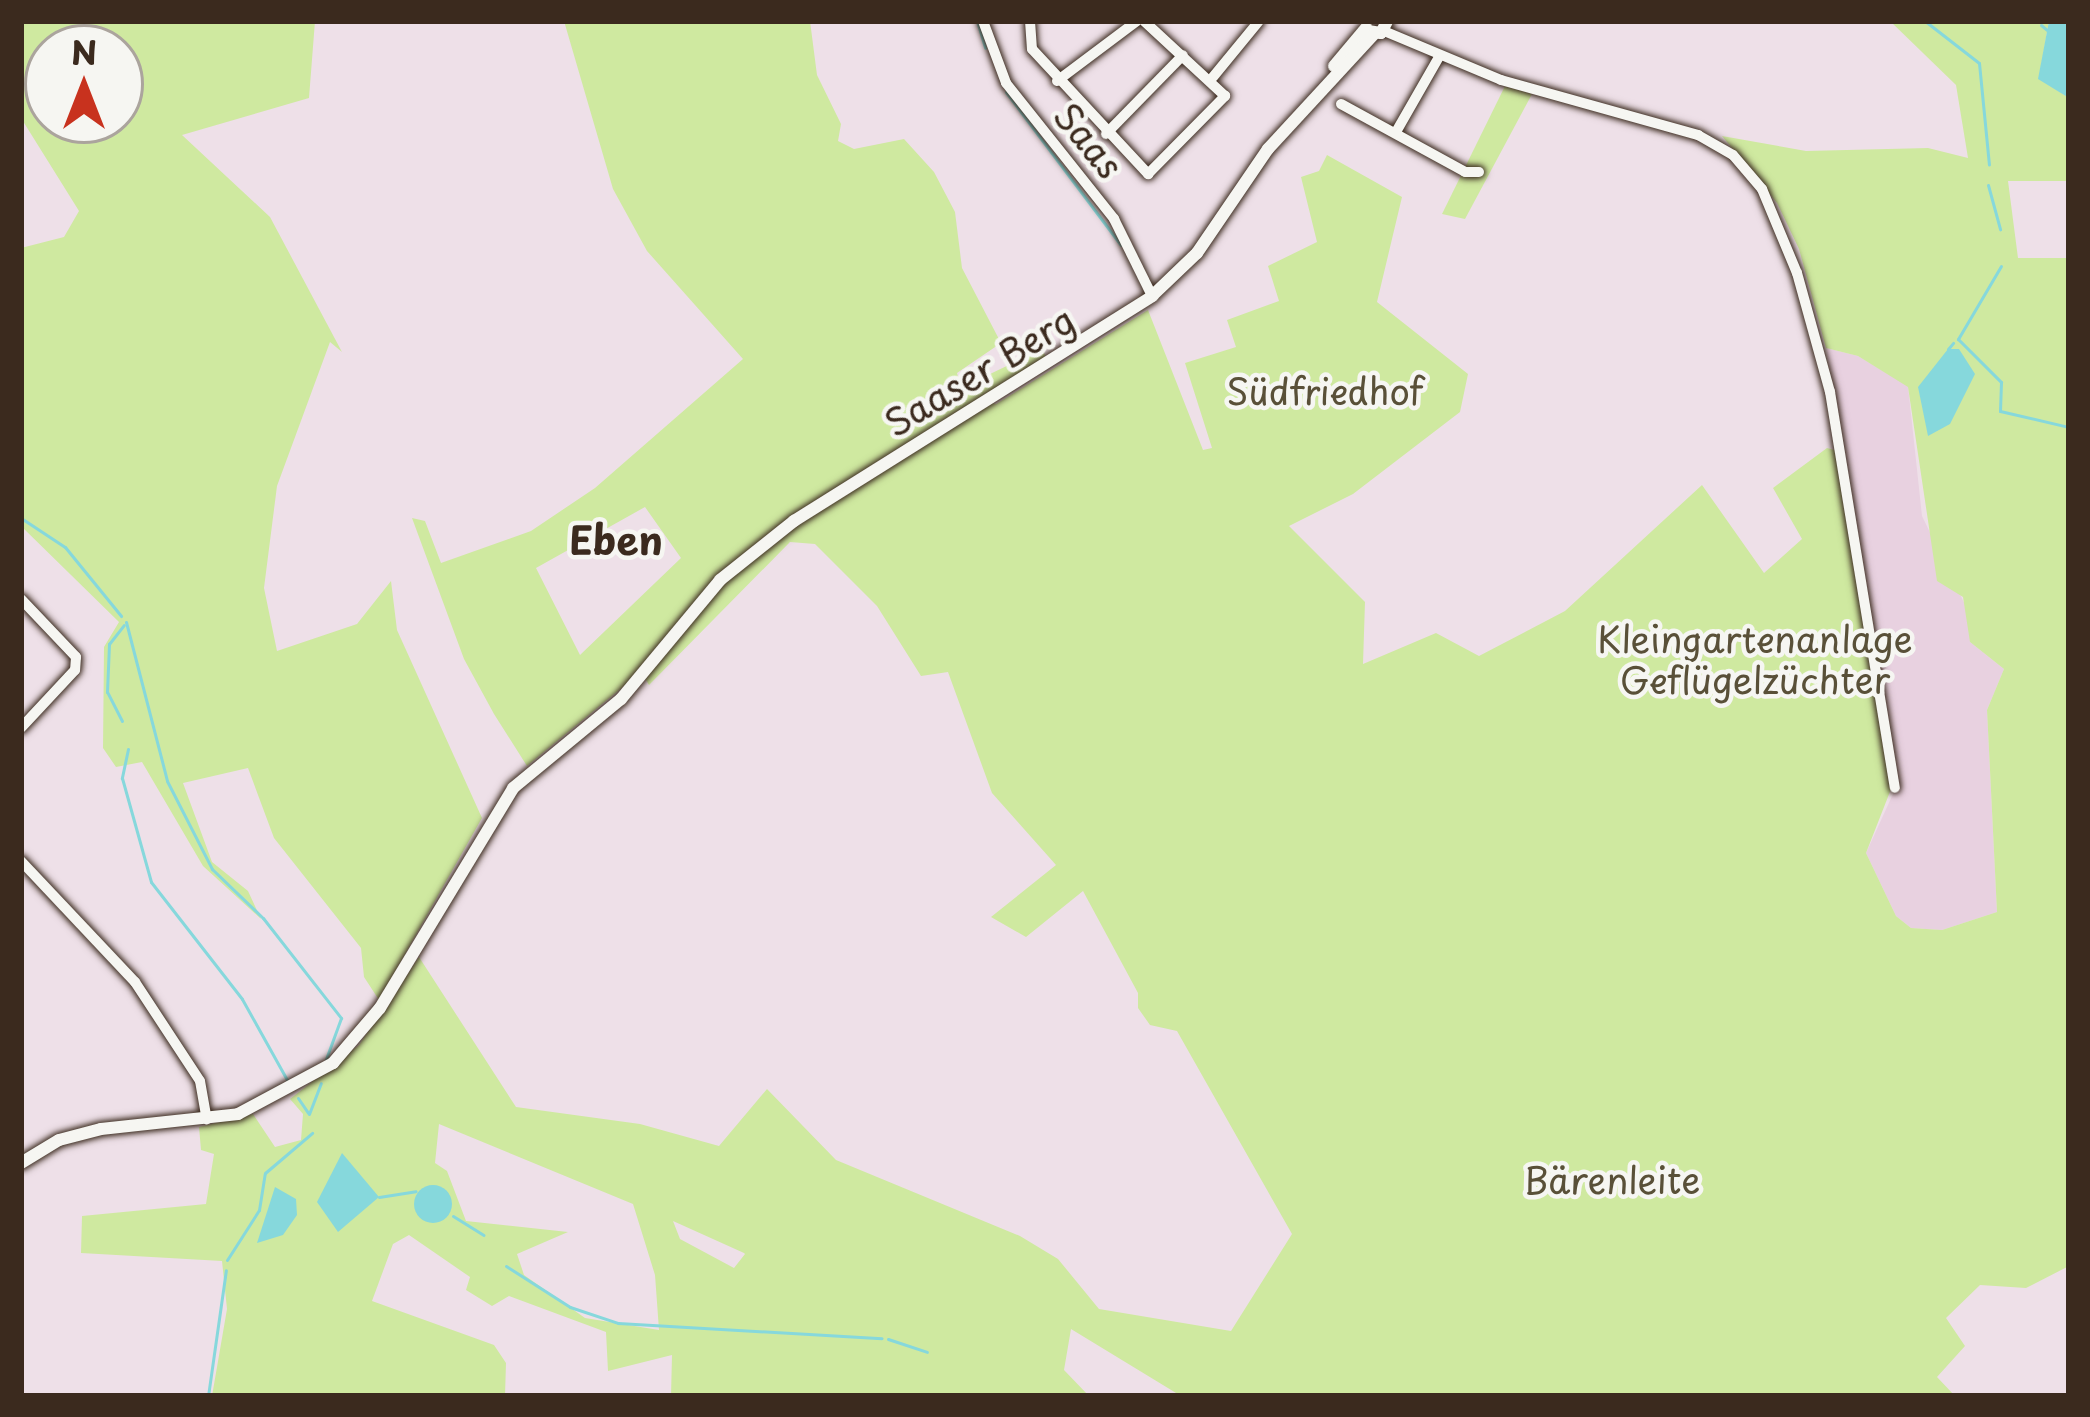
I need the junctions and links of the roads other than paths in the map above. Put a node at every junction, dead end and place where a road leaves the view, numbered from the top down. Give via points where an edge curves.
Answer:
1 (982, 21) edge
2 (1030, 21) edge
3 (1140, 21) edge
4 (1259, 21) edge
5 (1375, 27) edge
6 (1183, 55) junction
7 (1439, 57) junction
8 (1213, 77) junction
9 (1058, 80) junction
10 (1341, 104) dead end
11 (1396, 132) junction
12 (1106, 134) junction
13 (1479, 172) dead end
14 (1152, 296) junction
15 (21, 599) edge
16 (21, 728) edge
17 (1895, 788) dead end
18 (21, 861) edge
19 (207, 1119) junction
20 (21, 1162) edge

1 - 14 street, Saas via 1006,83 1114,219
2 - 9 street via 1033,49
3 - 6 street
3 - 9 street
4 - 8 street
5 - 7 street
5 - 14 street, Saaser Berg via 1197,253
6 - 8 street
6 - 12 street
7 - 11 street
7 - 17 street via 1698,135 1733,155 1762,189 1797,273 1830,392
8 - 12 street via 1225,103 1156,171 1138,170
9 - 12 street
10 - 11 street
11 - 13 street via 1465,172
14 - 19 street, Saaser Berg via 794,521 720,580 645,672 513,788 357,1041 266,1104
15 - 16 street via 76,657 76,670
18 - 19 street via 135,982 200,1081
19 - 20 street via 101,1130 59,1140

